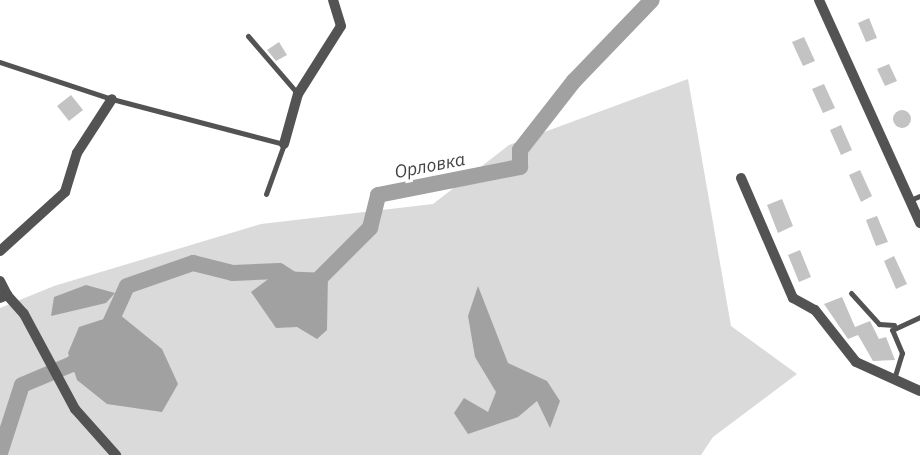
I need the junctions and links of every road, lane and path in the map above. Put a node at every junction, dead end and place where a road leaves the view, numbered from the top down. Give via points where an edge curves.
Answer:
1 (333, 0) edge
2 (819, 0) edge
3 (248, 36) dead end
4 (0, 62) edge
5 (298, 94) junction
6 (112, 99) junction
7 (284, 144) junction
8 (741, 178) dead end
9 (266, 194) dead end
10 (915, 198) edge
11 (920, 223) edge
12 (0, 251) edge
13 (0, 281) edge
14 (851, 293) dead end
15 (3, 297) edge
16 (920, 317) edge
17 (894, 325) junction
18 (894, 381) junction
19 (920, 391) edge
20 (116, 455) edge

1 - 5 street via 341,26
2 - 10 street
3 - 5 lane
4 - 6 lane
5 - 7 street
6 - 7 lane
6 - 12 street via 77,153 65,192
7 - 9 lane
8 - 18 street via 793,298 814,310 856,362
10 - 11 street
13 - 15 street
14 - 17 lane via 879,324
15 - 20 street via 90,431
16 - 17 lane
17 - 18 lane via 902,353
18 - 19 street

